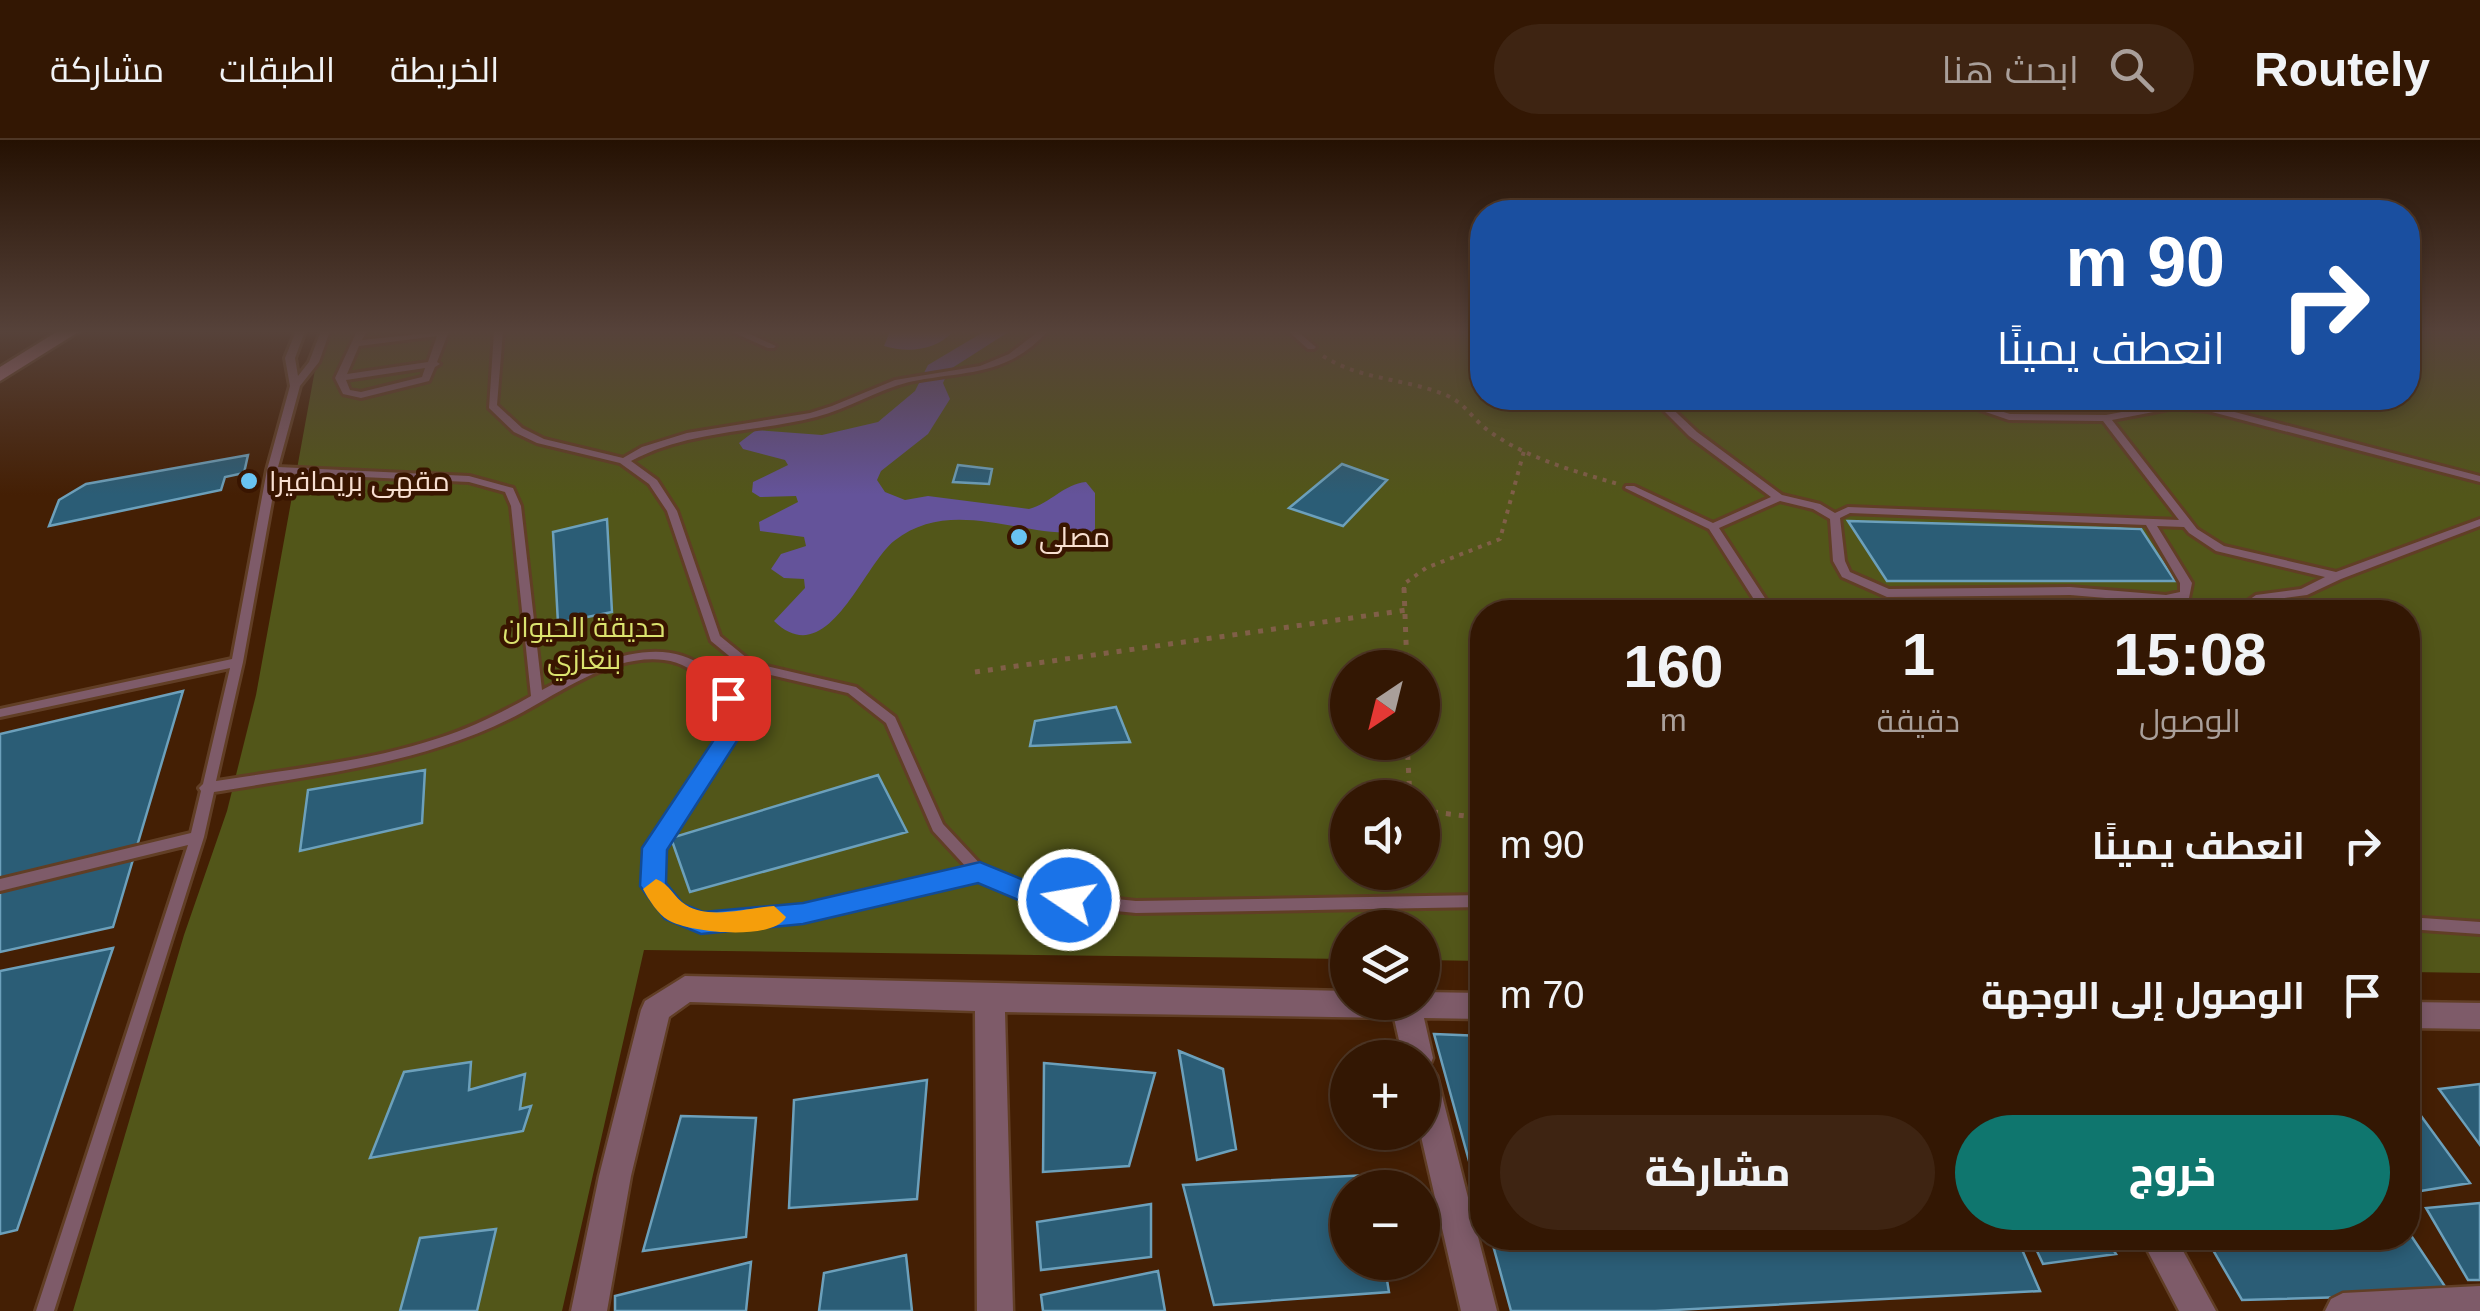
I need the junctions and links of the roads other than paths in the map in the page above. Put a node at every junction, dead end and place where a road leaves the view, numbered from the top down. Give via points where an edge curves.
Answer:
1 (294, 386) edge
2 (343, 386) edge
3 (399, 386) edge
4 (494, 386) edge
5 (896, 386) edge
6 (1668, 410) edge
7 (1987, 410) edge
8 (2148, 410) edge
9 (2207, 410) edge
10 (2232, 410) edge
11 (2234, 414) junction
12 (2106, 418) junction
13 (624, 461) junction
14 (272, 470) junction
15 (2480, 479) edge
16 (1630, 488) road end
17 (1779, 498) junction
18 (1836, 517) junction
19 (2149, 522) junction
20 (2480, 522) edge
21 (2188, 524) junction
22 (1713, 527) junction
23 (2337, 576) junction
24 (1760, 600) edge
25 (2257, 600) edge
26 (237, 662) junction
27 (537, 697) junction
28 (0, 713) edge
29 (206, 788) junction
30 (197, 838) junction
31 (980, 872) junction
32 (0, 885) edge
33 (1470, 901) edge
34 (2420, 925) edge
35 (2480, 928) edge
36 (990, 999) junction
37 (1330, 1006) edge
38 (1470, 1006) edge
39 (1440, 1007) edge
40 (2420, 1015) edge
41 (2480, 1016) edge
42 (1440, 1150) edge
43 (2165, 1250) edge
44 (2480, 1303) edge
45 (46, 1311) edge
46 (589, 1311) edge
47 (995, 1311) edge
48 (1479, 1311) edge
49 (2198, 1311) edge
50 (2343, 1311) edge

1 - 14 lane
2 - 3 lane via 361,395
4 - 13 lane via 492,406 518,430
5 - 13 lane via 838,409 700,433
6 - 17 lane
7 - 12 lane via 2009,417
8 - 12 lane
9 - 11 lane
10 - 11 lane
11 - 15 lane
12 - 21 lane
13 - 31 lane via 654,482 672,511 715,638 749,666 852,690 890,720 938,827
14 - 26 lane
14 - 27 lane via 469,479 509,490
16 - 22 lane
17 - 18 lane
17 - 22 lane
18 - 19 lane via 1848,510
18 - 19 lane via 1846,574 1886,593 2185,595 2186,583
19 - 21 lane
20 - 23 lane
21 - 23 lane via 2220,549
22 - 24 lane
23 - 25 lane via 2303,592
26 - 28 lane
26 - 29 lane
27 - 29 lane via 477,730 405,754
27 - 31 lane via 650,655 678,659 728,698 735,727 654,848 653,886 674,912 701,923 803,914
29 - 30 lane
30 - 32 lane
30 - 45 lane
31 - 33 lane via 1035,896 1136,907
34 - 35 lane
36 - 37 street
36 - 46 street via 685,989 670,996 651,1028
36 - 47 street
38 - 39 street
40 - 41 street
42 - 48 street
43 - 49 street
44 - 50 street

